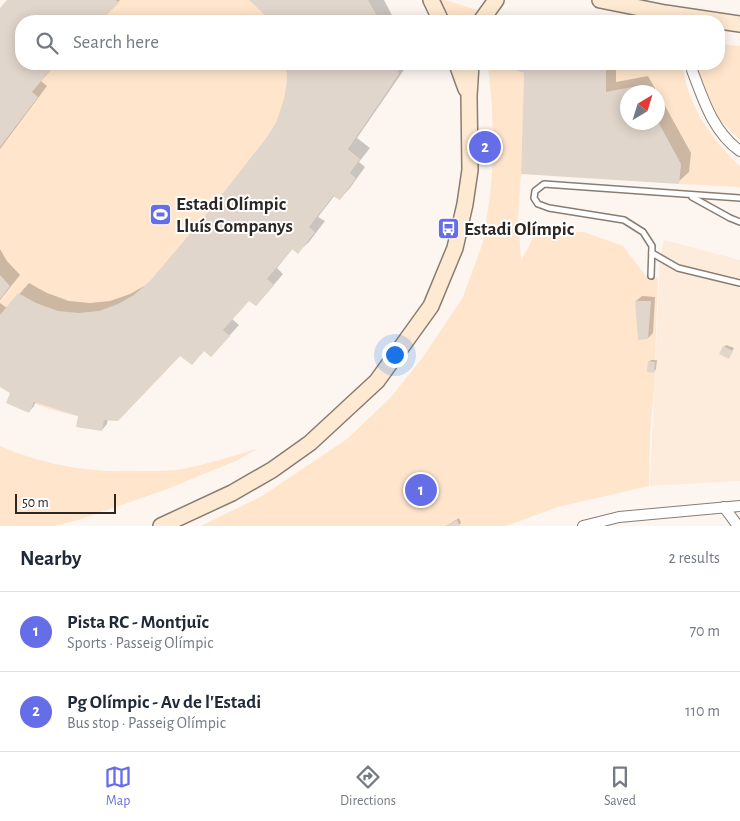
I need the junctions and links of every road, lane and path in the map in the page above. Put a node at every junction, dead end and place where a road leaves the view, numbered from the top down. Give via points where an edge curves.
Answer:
1 (496, 0) edge
2 (600, 0) edge
3 (485, 15) edge
4 (671, 15) edge
5 (725, 22) edge
6 (740, 24) edge
7 (459, 70) edge
8 (471, 70) edge
9 (692, 70) edge
10 (469, 96) junction
11 (740, 151) edge
12 (689, 195) junction
13 (740, 198) edge
14 (740, 222) edge
15 (652, 253) junction
16 (652, 276) dead end
17 (740, 284) edge
18 (740, 506) edge
19 (724, 507) junction
20 (161, 526) edge
21 (583, 526) edge
22 (738, 526) edge

1 - 3 street
2 - 4 street
5 - 6 street
7 - 10 street
8 - 10 street
9 - 11 street via 708,114
10 - 20 street via 470,170 456,248 431,306 398,354 377,381 310,443 232,493
12 - 13 lane
12 - 14 lane
12 - 15 lane via 544,184 535,191 534,198 538,204 549,208 624,220 643,232 652,246
15 - 16 lane
15 - 17 lane via 678,268
18 - 19 street
19 - 21 street via 619,517
19 - 22 street

